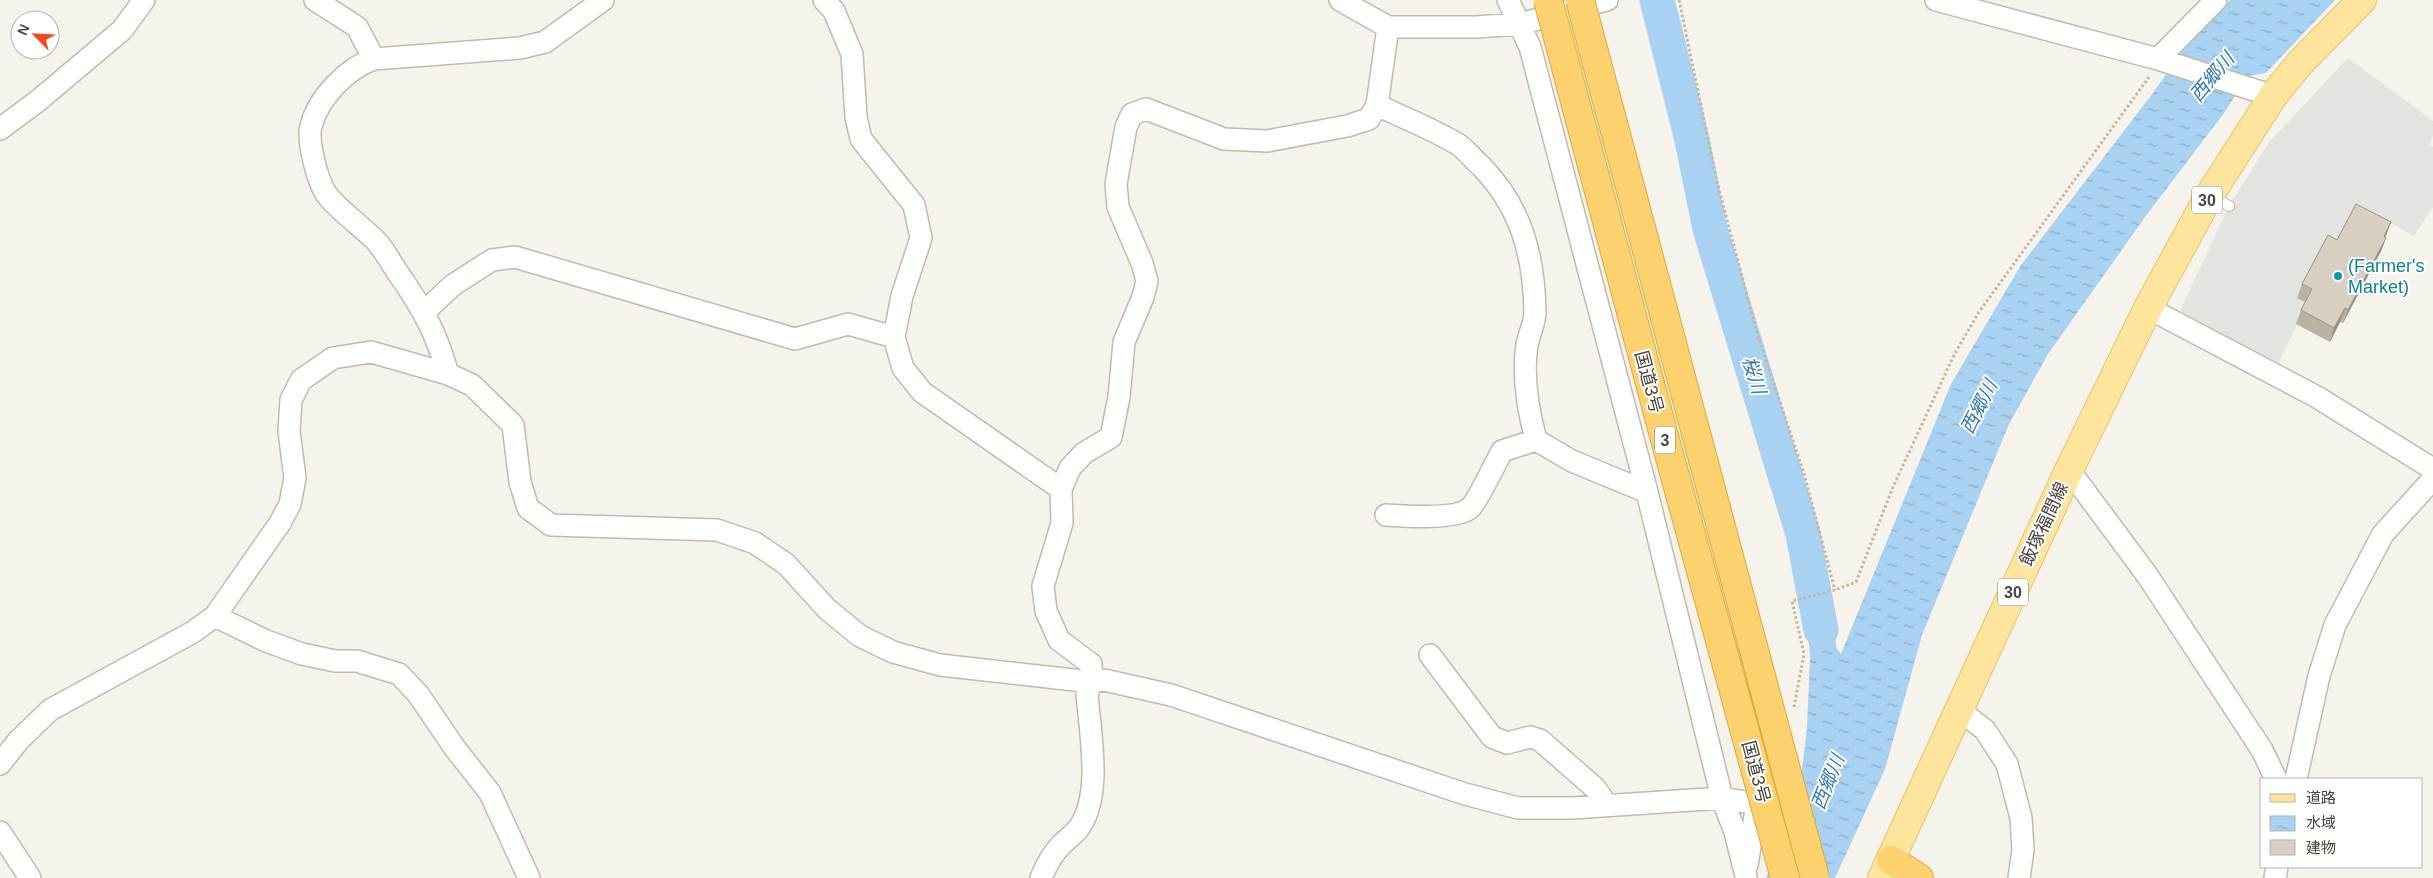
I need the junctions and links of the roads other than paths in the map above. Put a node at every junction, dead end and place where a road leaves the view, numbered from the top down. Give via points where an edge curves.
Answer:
1 (144, 0) edge
2 (315, 0) edge
3 (604, 0) edge
4 (824, 0) edge
5 (1340, 0) edge
6 (1508, 0) edge
7 (1548, 0) edge
8 (1580, 0) edge
9 (1607, 0) edge
10 (1936, 0) edge
11 (2216, 0) edge
12 (2362, 0) edge
13 (1520, 24) junction
14 (1388, 27) junction
15 (374, 59) junction
16 (2162, 60) junction
17 (2261, 92) junction
18 (1377, 105) junction
19 (0, 129) edge
20 (2148, 308) junction
21 (425, 311) junction
22 (894, 337) junction
23 (448, 374) junction
24 (1536, 440) junction
25 (2433, 469) edge
26 (2069, 470) junction
27 (2433, 479) edge
28 (1061, 489) junction
29 (1647, 492) junction
30 (1386, 515) dead end
31 (215, 616) junction
32 (1430, 655) dead end
33 (1761, 675) junction
34 (1092, 682) junction
35 (1959, 710) junction
36 (1787, 736) road end
37 (0, 764) edge
38 (2276, 778) edge
39 (2296, 778) edge
40 (1722, 798) junction
41 (1606, 804) junction
42 (1757, 804) junction
43 (0, 832) edge
44 (1887, 869) edge
45 (26, 876) edge
46 (1745, 877) edge
47 (529, 878) edge
48 (1041, 878) edge
49 (1785, 878) edge
50 (1815, 878) edge
51 (1829, 878) edge
52 (1919, 878) edge
53 (2020, 878) edge

1 - 19 street via 122,30
2 - 15 street via 356,28
3 - 15 street via 545,42 520,48
4 - 22 street via 834,11 852,54 856,117 861,139 914,206 921,238 902,296
5 - 14 street
6 - 13 street
7 - 49 highway, 国道3号 / 3, bridge via 1662,432
8 - 33 highway, 国道3号 / 3, bridge
9 - 13 street
10 - 16 street
11 - 16 street
12 - 17 main road, 30 via 2300,63
13 - 14 street
13 - 29 street via 1532,56
14 - 18 street
15 - 21 street via 347,74 320,105 311,127 312,154 325,192 377,242
16 - 17 street
17 - 20 main road, 30 via 2219,201
18 - 24 street via 1460,146 1492,177 1510,201 1524,230 1535,314 1527,346 1526,368 1530,417
18 - 28 street via 1369,119 1267,140 1224,139 1146,109 1132,114 1126,127 1116,184 1117,200 1147,281 1124,342 1112,437 1084,453 1070,468
20 - 25 street via 2317,397
20 - 26 main road, 飯塚福間線 / 30
21 - 22 street via 453,284 492,260 515,257 795,339 848,324
21 - 23 street via 439,340
22 - 28 street via 903,368 922,392
23 - 31 street via 371,352 333,358 302,380 291,400 289,430 295,478 290,504
23 - 34 street via 472,385 513,425 520,482 528,508 551,525 717,530 755,543 786,564 827,609 860,636 892,652 940,665
24 - 29 street via 1572,461
24 - 30 street via 1502,451 1470,508 1459,514 1412,518
26 - 35 main road, 飯塚福間線 / 30
26 - 38 street via 2147,575 2262,750
27 - 39 street via 2383,534 2335,625 2319,676
28 - 34 street via 1062,523 1043,586 1046,611 1059,640 1091,664
29 - 40 street
31 - 37 street via 193,632 50,710
31 - 47 street via 302,654 335,661 357,661 399,674 418,694 490,794
32 - 41 street via 1492,738 1507,743 1530,737 1540,740 1595,788
33 - 50 highway, 国道3号 / 3, bridge
33 - 51 highway, bridge via 1805,795
34 - 41 street via 1104,680 1171,695 1465,794 1518,808
34 - 48 street via 1087,694 1093,792 1078,830 1059,846
35 - 44 main road, 飯塚福間線 / 30
35 - 53 street via 1985,730 2008,764 2021,818 2023,850
36 - 42 street via 1774,782
40 - 41 street
40 - 42 street
40 - 46 street via 1736,832
42 - 46 street
43 - 45 street
44 - 52 highway

